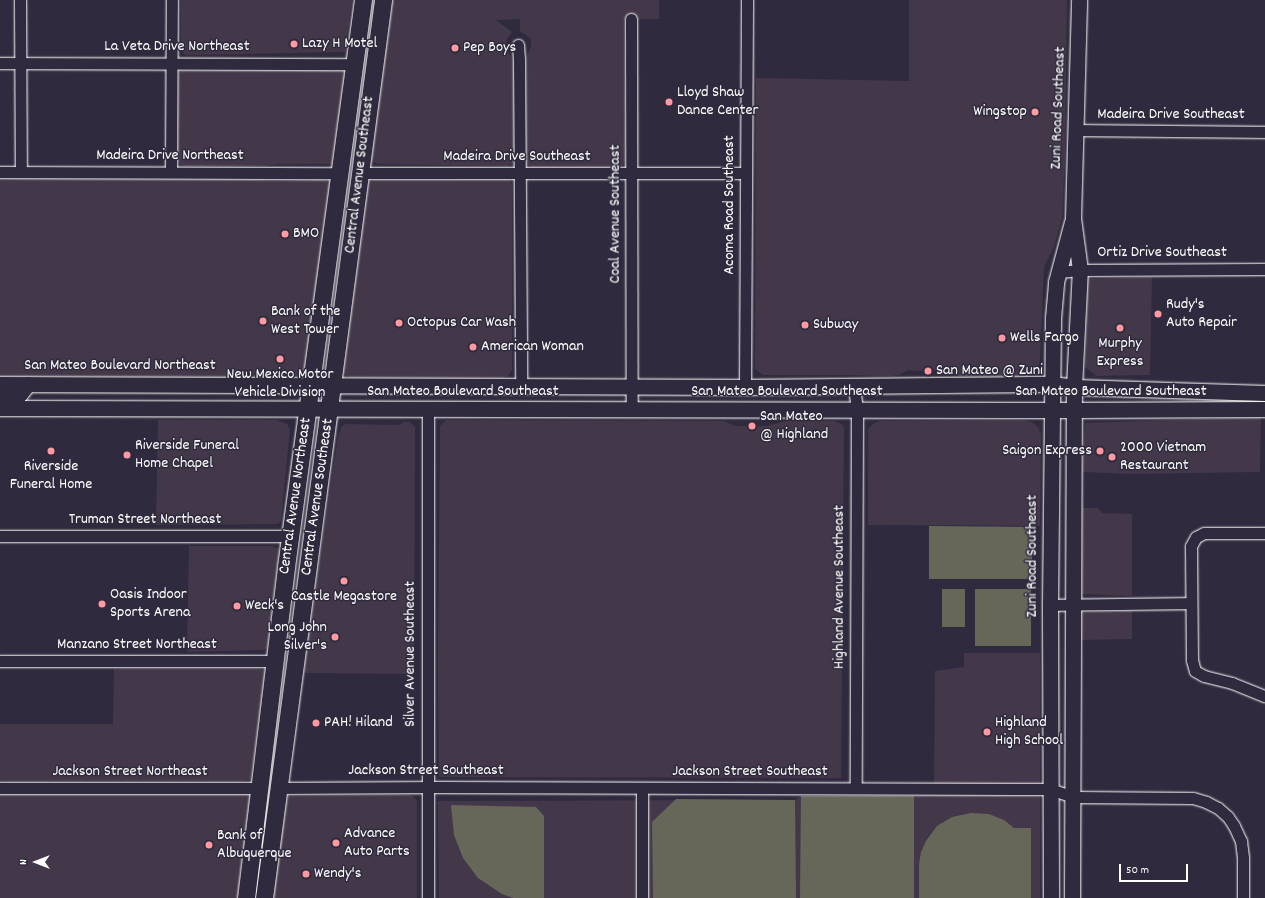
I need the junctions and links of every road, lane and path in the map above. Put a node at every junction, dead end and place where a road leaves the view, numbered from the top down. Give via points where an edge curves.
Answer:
1 (20, 0) edge
2 (172, 0) edge
3 (363, 0) edge
4 (383, 0) edge
5 (747, 0) edge
6 (1079, 0) edge
7 (631, 19) dead end
8 (518, 45) dead end
9 (172, 62) junction
10 (0, 63) edge
11 (20, 63) junction
12 (354, 64) junction
13 (1077, 130) junction
14 (1265, 132) edge
15 (0, 172) edge
16 (21, 172) junction
17 (171, 172) junction
18 (520, 172) junction
19 (340, 173) junction
20 (360, 173) junction
21 (632, 173) junction
22 (746, 173) junction
23 (1073, 218) junction
24 (1265, 269) edge
25 (1080, 270) junction
26 (1058, 272) junction
27 (0, 384) edge
28 (28, 384) junction
29 (1052, 384) junction
30 (312, 385) junction
31 (332, 385) junction
32 (521, 386) junction
33 (632, 386) junction
34 (854, 386) junction
35 (745, 387) junction
36 (1074, 387) junction
37 (1265, 393) edge
38 (0, 396) edge
39 (0, 408) edge
40 (1265, 409) edge
41 (308, 410) junction
42 (330, 410) junction
43 (428, 410) junction
44 (632, 410) junction
45 (857, 410) junction
46 (1052, 410) junction
47 (1074, 410) junction
48 (1265, 533) edge
49 (0, 536) edge
50 (291, 536) junction
51 (1191, 603) junction
52 (1050, 605) junction
53 (1072, 605) junction
54 (0, 661) edge
55 (274, 661) junction
56 (1265, 696) edge
57 (427, 787) junction
58 (0, 788) edge
59 (259, 788) junction
60 (278, 788) junction
61 (642, 788) junction
62 (856, 788) junction
63 (1050, 789) junction
64 (1073, 797) junction
65 (246, 898) edge
66 (264, 898) edge
67 (428, 898) edge
68 (642, 898) edge
69 (1051, 898) edge
70 (1072, 898) edge
71 (1243, 898) edge

1 - 11 street
2 - 9 street
3 - 12 main road, Central Avenue Northeast
4 - 20 main road, Central Avenue Southeast
5 - 22 street, Acoma Road Southeast
6 - 13 main road, Zuni Road Southeast
7 - 21 street, Coal Avenue Southeast
8 - 18 street
9 - 11 street, La Veta Drive Northeast
9 - 12 street, La Veta Drive Northeast
9 - 17 street
10 - 11 street, La Veta Drive Northeast
11 - 16 street
12 - 19 main road, Central Avenue Northeast
13 - 14 street, Madeira Drive Southeast
13 - 23 main road, Zuni Road Southeast
15 - 16 street, Madeira Drive Northeast
16 - 17 street, Madeira Drive Northeast
17 - 19 street, Madeira Drive Northeast
18 - 20 street, Madeira Drive Southeast
18 - 21 street, Madeira Drive Southeast
18 - 32 street
19 - 30 main road, Central Avenue Northeast
20 - 31 main road, Central Avenue Southeast
21 - 22 street, Madeira Drive Southeast
21 - 33 street, Coal Avenue Southeast
22 - 35 street, Acoma Road Southeast
23 - 25 main road, Zuni Road Southeast
23 - 26 main road, Zuni Road Southeast
24 - 25 street, Ortiz Drive Southeast
25 - 26 street, Ortiz Drive Southeast
25 - 36 main road, Zuni Road Southeast
26 - 29 main road, Zuni Road Southeast
27 - 28 main road, San Mateo Boulevard Northeast
28 - 30 main road, San Mateo Boulevard Northeast
28 - 38 main road via 20,394
29 - 34 main road, San Mateo Boulevard Southeast
29 - 36 main road, San Mateo Boulevard Southeast
29 - 46 main road, Zuni Road Southeast
30 - 31 main road, San Mateo Boulevard Southeast
30 - 41 main road, Central Avenue Northeast
31 - 32 main road, San Mateo Boulevard Southeast
31 - 42 main road, Central Avenue Southeast
32 - 33 main road, San Mateo Boulevard Southeast
33 - 35 main road, San Mateo Boulevard Southeast
33 - 44 street, Coal Avenue Southeast
34 - 35 main road, San Mateo Boulevard Southeast
34 - 45 street, Highland Avenue Southeast
36 - 37 main road, San Mateo Boulevard Southeast
36 - 47 main road, Zuni Road Southeast
39 - 41 main road
40 - 47 main road, San Mateo Boulevard Southeast
41 - 42 main road, San Mateo Boulevard Southeast
41 - 50 main road, Central Avenue Northeast
42 - 43 main road, San Mateo Boulevard Southeast
42 - 60 main road, Central Avenue Southeast
43 - 44 main road, San Mateo Boulevard Southeast
43 - 57 street, Silver Avenue Southeast
44 - 45 main road, San Mateo Boulevard Southeast
45 - 46 main road, San Mateo Boulevard Southeast
45 - 62 street, Highland Avenue Southeast
46 - 47 main road, San Mateo Boulevard Southeast
46 - 52 main road, Zuni Road Southeast
47 - 53 main road, Zuni Road Southeast
48 - 51 street via 1204,533 1196,536 1191,546
49 - 50 street, Truman Street Northeast
50 - 55 main road, Central Avenue Northeast
51 - 53 street
51 - 56 street via 1192,660 1195,671
52 - 53 street
52 - 63 main road, Zuni Road Southeast
53 - 64 main road, Zuni Road Southeast
54 - 55 street, Manzano Street Northeast
55 - 59 main road, Central Avenue Northeast
57 - 60 street, Jackson Street Southeast
57 - 61 street, Jackson Street Southeast
57 - 67 street, Silver Avenue Southeast
58 - 59 street, Jackson Street Northeast
59 - 65 main road, Central Avenue Northeast
60 - 66 main road, Central Avenue Southeast
61 - 62 street, Jackson Street Southeast
61 - 68 street
62 - 63 street, Jackson Street Southeast
63 - 64 street, Jackson Street Southeast
63 - 69 main road, Zuni Road Southeast
64 - 70 main road, Zuni Road Southeast
64 - 71 street, Jackson Street Southeast via 1193,798 1218,808 1234,826 1241,841

